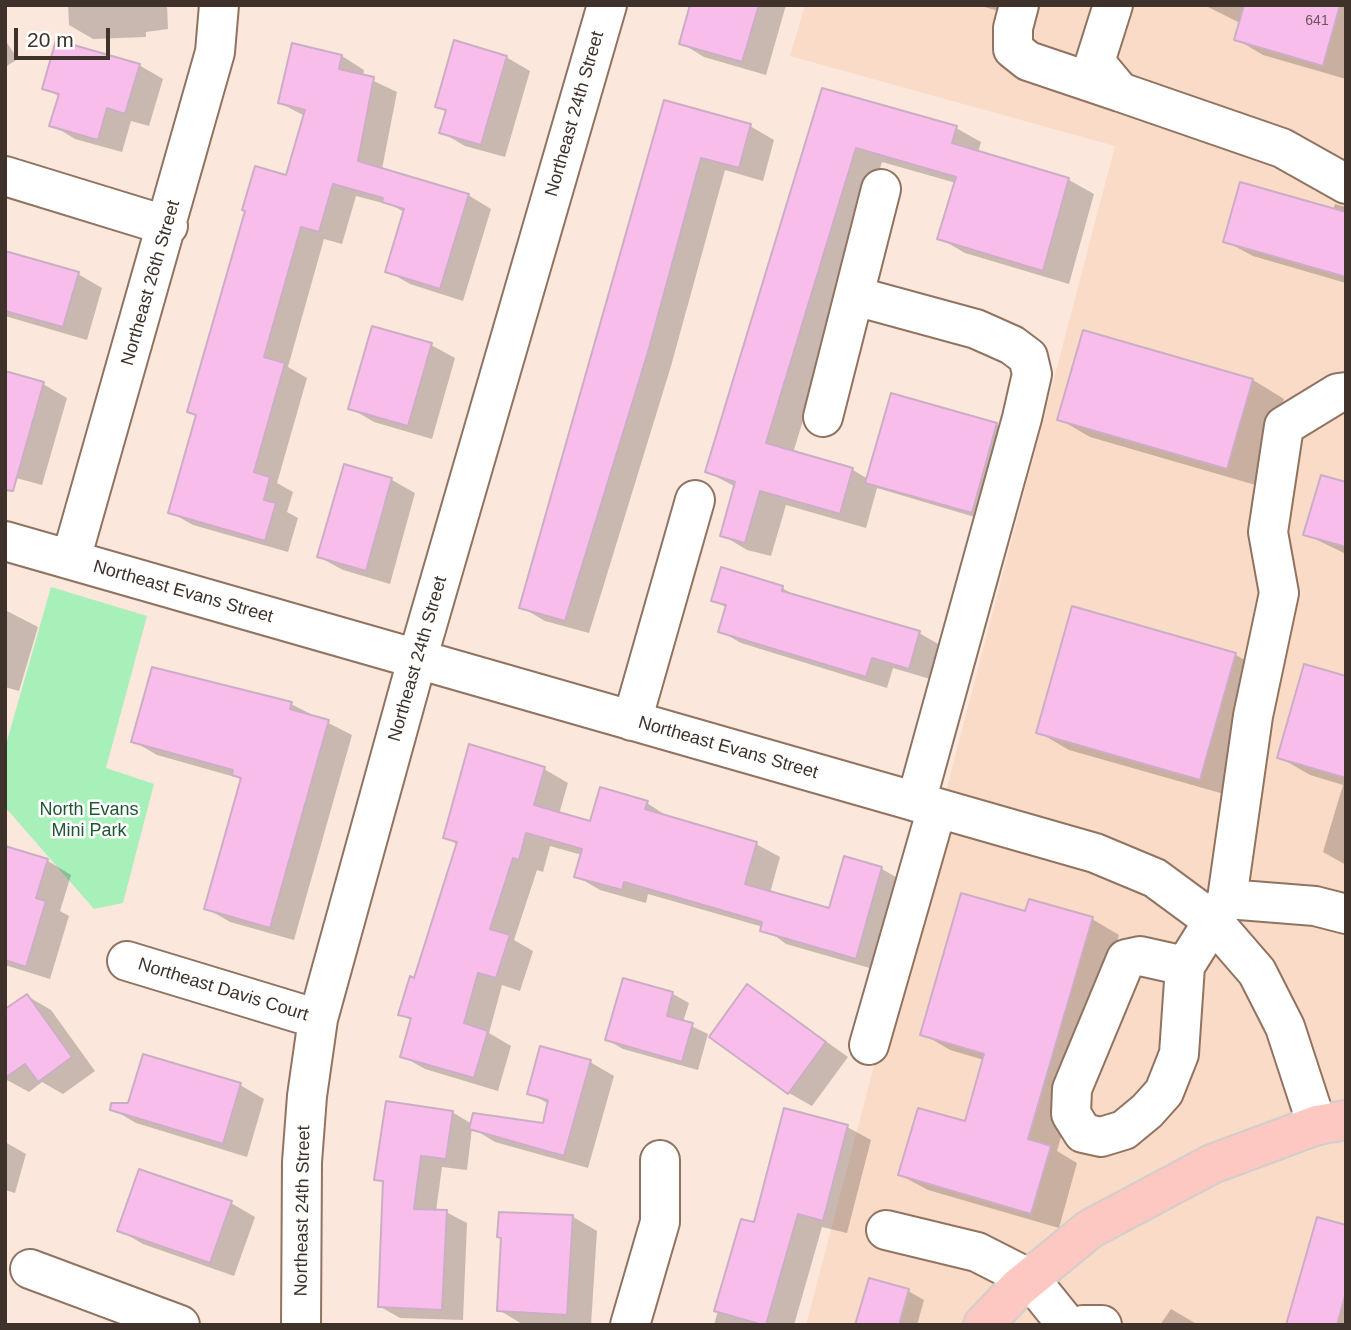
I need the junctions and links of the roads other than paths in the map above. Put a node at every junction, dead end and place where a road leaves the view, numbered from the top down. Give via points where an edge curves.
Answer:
1 (219, 5) edge
2 (607, 5) edge
3 (1019, 5) edge
4 (1112, 5) edge
5 (1120, 92) junction
6 (5, 176) edge
7 (1346, 184) edge
8 (881, 189) dead end
9 (168, 226) junction
10 (855, 296) junction
11 (1346, 392) edge
12 (823, 417) dead end
13 (695, 500) dead end
14 (5, 541) edge
15 (71, 559) junction
16 (417, 660) junction
17 (632, 721) junction
18 (927, 805) junction
19 (1219, 909) junction
20 (1346, 914) edge
21 (127, 961) dead end
22 (1185, 965) dead end
23 (318, 1019) junction
24 (869, 1045) dead end
25 (1331, 1122) edge
26 (660, 1160) dead end
27 (886, 1230) dead end
28 (30, 1269) dead end
29 (1030, 1279) junction
30 (180, 1325) edge
31 (301, 1325) edge
32 (630, 1325) edge
33 (983, 1325) edge
34 (1067, 1325) edge
35 (1083, 1325) edge
36 (1102, 1325) edge

1 - 9 street, Northeast 26th Street via 215,52
2 - 16 street, Northeast 24th Street
3 - 5 street via 1013,49 1028,61
4 - 5 street via 1096,62
5 - 7 street via 1282,148
6 - 9 street
8 - 10 street
9 - 15 street, Northeast 26th Street
10 - 12 street
10 - 18 street via 976,329 1020,351 1032,374
11 - 19 street via 1284,426 1268,532 1279,593 1252,716
13 - 17 street
14 - 15 street, Northeast Evans Street
15 - 16 street, Northeast Evans Street
16 - 17 street, Northeast Evans Street
16 - 23 street, Northeast 24th Street
17 - 18 street, Northeast Evans Street
18 - 19 street, Northeast Evans Street via 1095,853
18 - 24 street
19 - 20 street via 1315,906
19 - 22 street
19 - 25 street, Northeast Evans Street via 1263,983
21 - 23 street, Northeast Davis Court
23 - 31 street, Northeast 24th Street via 302,1162
25 - 29 main road via 1212,1164 1161,1189 1090,1229
26 - 32 street via 660,1222
27 - 29 street via 977,1252
28 - 30 street
29 - 33 main road
29 - 34 street
35 - 36 street

